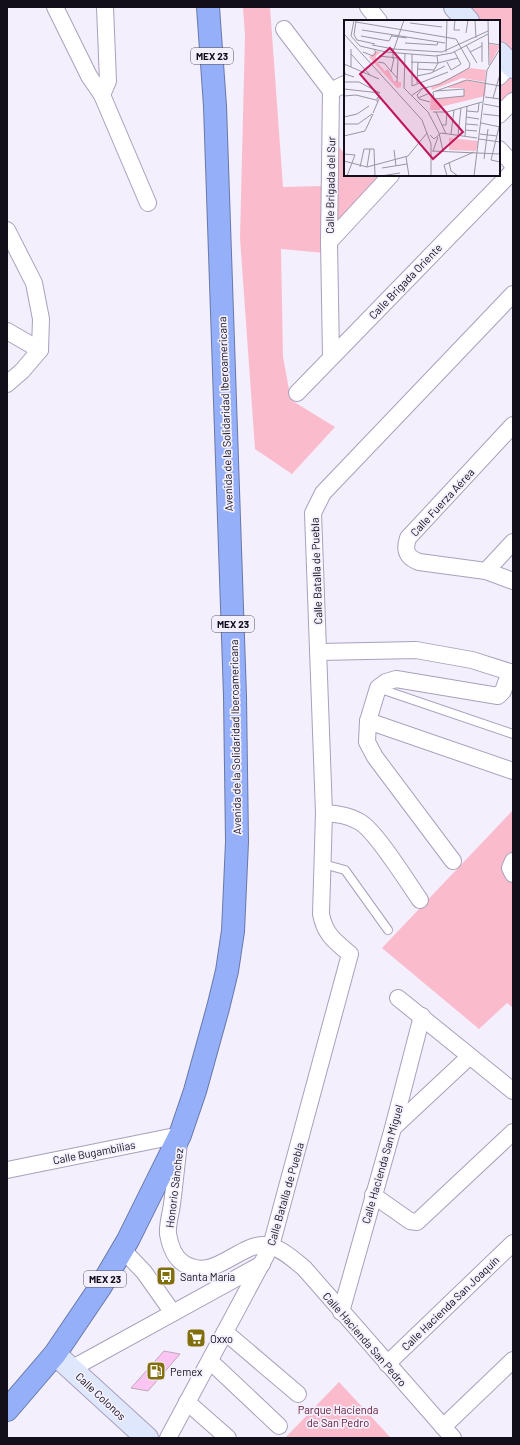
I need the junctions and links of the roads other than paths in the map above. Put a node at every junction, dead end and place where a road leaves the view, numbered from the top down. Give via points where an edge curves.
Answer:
1 (56, 7) edge
2 (105, 7) edge
3 (208, 7) edge
4 (368, 7) edge
5 (454, 7) edge
6 (378, 20) edge
7 (467, 20) edge
8 (284, 29) dead end
9 (338, 88) edge
10 (102, 95) junction
11 (513, 101) edge
12 (500, 114) edge
13 (500, 151) edge
14 (513, 167) edge
15 (390, 176) edge
16 (148, 203) dead end
17 (7, 230) edge
18 (328, 242) junction
19 (513, 294) edge
20 (7, 331) edge
21 (40, 350) junction
22 (331, 356) junction
23 (7, 384) edge
24 (297, 393) dead end
25 (513, 425) edge
26 (513, 542) edge
27 (486, 571) junction
28 (513, 581) edge
29 (319, 652) junction
30 (511, 673) edge
31 (378, 688) junction
32 (368, 721) junction
33 (513, 734) edge
34 (513, 771) edge
35 (324, 813) junction
36 (454, 861) dead end
37 (513, 861) edge
38 (323, 864) junction
39 (513, 874) edge
40 (420, 900) dead end
41 (388, 930) dead end
42 (398, 998) dead end
43 (422, 1016) junction
44 (469, 1057) junction
45 (513, 1091) edge
46 (393, 1128) junction
47 (513, 1132) edge
48 (180, 1135) junction
49 (7, 1170) edge
50 (373, 1195) junction
51 (513, 1243) edge
52 (271, 1246) junction
53 (122, 1249) junction
54 (262, 1264) junction
55 (341, 1312) junction
56 (173, 1313) junction
57 (225, 1332) junction
58 (55, 1354) junction
59 (513, 1360) edge
60 (210, 1361) junction
61 (387, 1364) junction
62 (71, 1368) junction
63 (298, 1394) dead end
64 (187, 1402) junction
65 (7, 1410) edge
66 (279, 1426) dead end
67 (448, 1432) edge
68 (147, 1438) edge
69 (168, 1438) edge
70 (228, 1438) edge

1 - 10 street via 89,76
2 - 10 street via 108,81
3 - 48 highway, Avenida de la Solidaridad Iberoamericana / MEX 23 via 215,106 235,696 236,878 233,931 227,971 195,1091
4 - 6 street
5 - 7 street
8 - 9 street, Calle Brigada del Sur
9 - 18 street, Calle Brigada del Sur
10 - 16 street
11 - 12 street
13 - 14 street
14 - 22 street, Calle Brigada Oriente via 511,173
15 - 18 street
17 - 21 street via 34,283 41,320
18 - 22 street, Calle Brigada del Sur
19 - 29 street, Calle Batalla de Puebla via 323,492 317,503 313,513 313,527
20 - 21 street
21 - 23 street
22 - 24 street, Calle Brigada Oriente
25 - 27 street, Calle Fuerza Aérea via 408,538 405,547 407,555 412,560
26 - 27 street
27 - 28 street, Calle Fuerza Aérea
29 - 30 street via 416,650 472,660
29 - 35 street, Calle Batalla de Puebla
30 - 31 street via 498,696 396,679
31 - 32 street
31 - 33 lane
32 - 34 street
32 - 36 street via 367,742 375,757
35 - 38 street, Calle Batalla de Puebla
35 - 40 street via 344,815 361,822 373,834
37 - 39 street via 510,868
38 - 41 lane via 345,870
38 - 52 street, Calle Batalla de Puebla via 321,914 324,927 350,954
42 - 43 street
43 - 44 street
43 - 46 street, Calle Hacienda San Miguel
44 - 45 street
44 - 46 street
46 - 50 street, Calle Hacienda San Miguel
47 - 50 street via 417,1222 410,1221
48 - 49 street, Calle Bugambilias
48 - 52 street, Honorio Sánchez via 168,1233 175,1254 185,1264 202,1269 220,1264 257,1246
48 - 53 highway, Avenida de la Solidaridad Iberoamericana / MEX 23
50 - 55 street, Calle Hacienda San Miguel
51 - 61 street, Calle Hacienda San Joaquín
52 - 54 street, Calle Batalla de Puebla
52 - 55 street, Calle Hacienda San Pedro via 304,1268
53 - 56 street via 144,1272
53 - 58 highway, Avenida de la Solidaridad Iberoamericana / MEX 23 via 101,1286
54 - 56 street
54 - 57 street, Calle Batalla de Puebla
55 - 61 street, Calle Hacienda San Pedro
56 - 62 street
57 - 60 street, Calle Batalla de Puebla
57 - 63 street
58 - 62 street, Calle Colonos
58 - 65 highway, Avenida de la Solidaridad Iberoamericana / MEX 23
59 - 67 street
60 - 64 street, Calle Batalla de Puebla
60 - 66 street
61 - 67 street, Calle Hacienda San Pedro
62 - 68 street, Calle Colonos
64 - 69 street, Calle Batalla de Puebla
64 - 70 street

